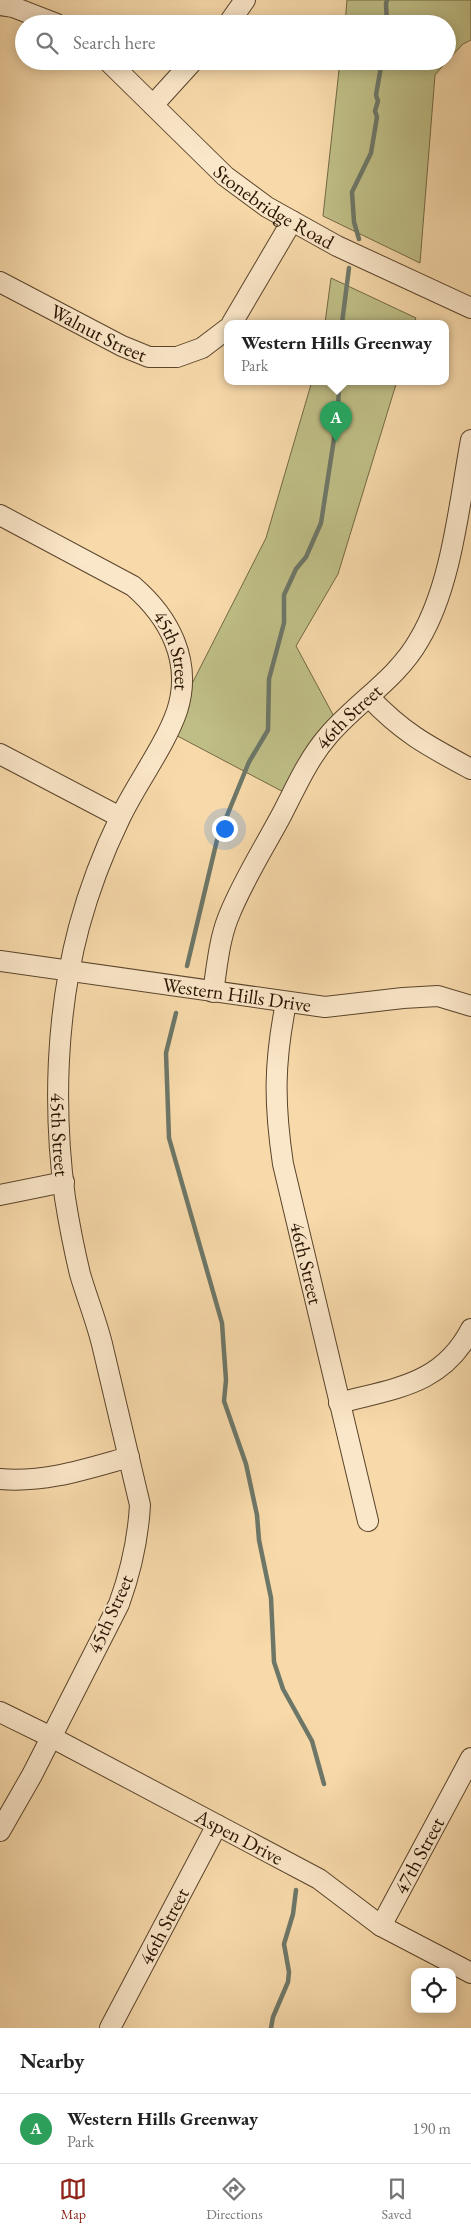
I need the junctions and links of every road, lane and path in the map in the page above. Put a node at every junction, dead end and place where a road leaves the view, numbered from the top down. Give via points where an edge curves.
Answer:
1 (245, 0) edge
2 (0, 5) edge
3 (34, 15) edge
4 (234, 15) edge
5 (117, 70) edge
6 (186, 70) edge
7 (153, 105) junction
8 (292, 221) junction
9 (0, 282) edge
10 (471, 308) edge
11 (234, 320) edge
12 (224, 331) edge
13 (471, 440) edge
14 (0, 515) edge
15 (369, 697) junction
16 (0, 754) edge
17 (471, 769) edge
18 (120, 817) junction
19 (0, 961) edge
20 (70, 972) junction
21 (213, 992) junction
22 (286, 1003) junction
23 (471, 1006) edge
24 (64, 1182) junction
25 (0, 1195) edge
26 (471, 1329) edge
27 (340, 1403) junction
28 (129, 1458) junction
29 (0, 1479) edge
30 (368, 1521) dead end
31 (0, 1712) edge
32 (51, 1737) junction
33 (471, 1758) edge
34 (217, 1825) junction
35 (0, 1831) edge
36 (381, 1926) junction
37 (471, 1973) edge
38 (110, 2028) edge

1 - 4 street
2 - 3 street
5 - 7 street, Stonebridge Road
6 - 7 street
7 - 8 street, Stonebridge Road via 225,176
8 - 10 street, Stonebridge Road via 398,276
8 - 11 street
9 - 12 street, Walnut Street via 149,357 177,357 202,348
13 - 15 street, 46th Street via 446,572 433,616 403,664
14 - 18 street, 45th Street via 132,586 165,620 175,641 181,687 177,710
15 - 17 street via 419,742
15 - 21 street, 46th Street via 338,724 312,758 239,894 220,946
16 - 18 street
18 - 20 street, 45th Street via 99,864 79,928
19 - 20 street, Western Hills Drive
20 - 21 street, Western Hills Drive
20 - 24 street, 45th Street via 60,1044 58,1122
21 - 22 street, Western Hills Drive
22 - 23 street, Western Hills Drive via 325,1008 438,996
22 - 27 street, 46th Street via 279,1040 276,1116 283,1164
24 - 25 street
24 - 28 street, 45th Street via 80,1273 101,1342
26 - 27 street via 454,1355 439,1370 421,1380
27 - 30 street, 46th Street
28 - 29 street via 51,1477
28 - 32 street, 45th Street via 140,1505 139,1530 128,1581
31 - 32 street, Aspen Drive
32 - 34 street, Aspen Drive
32 - 35 street, 45th Street
33 - 36 street, 47th Street
34 - 36 street, Aspen Drive via 319,1879
34 - 38 street, 46th Street
36 - 37 street, Aspen Drive

